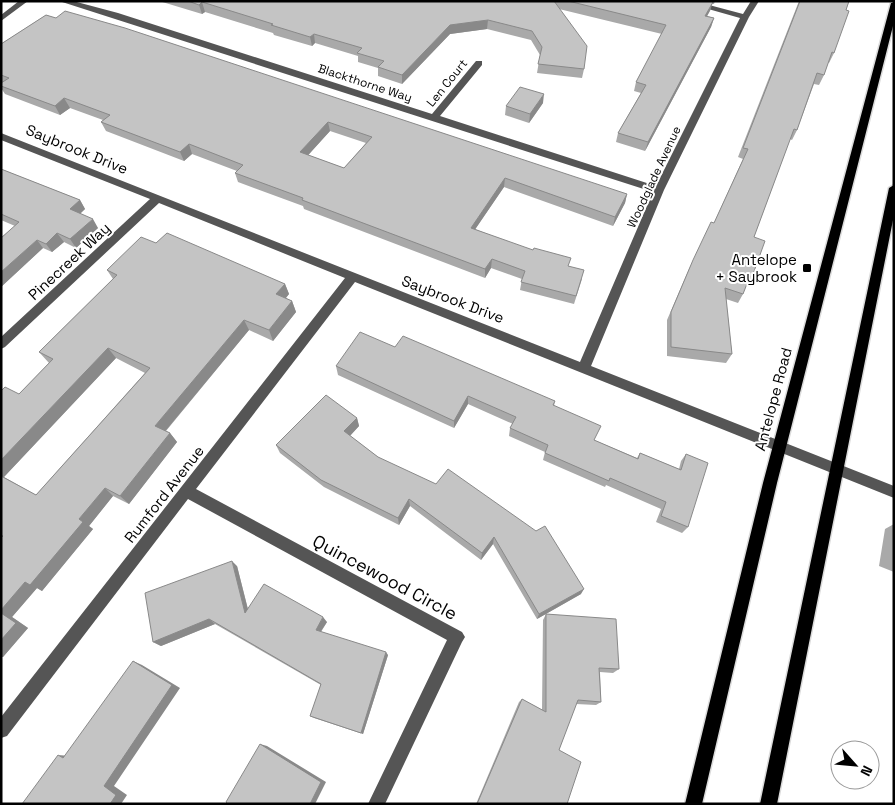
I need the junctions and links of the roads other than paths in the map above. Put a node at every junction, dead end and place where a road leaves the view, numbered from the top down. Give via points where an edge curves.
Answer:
1 (24, 1) edge
2 (63, 1) edge
3 (684, 1) edge
4 (756, 1) edge
5 (894, 5) edge
6 (745, 17) junction
7 (1, 19) edge
8 (479, 63) dead end
9 (434, 118) junction
10 (1, 136) edge
11 (894, 188) edge
12 (659, 190) junction
13 (157, 199) junction
14 (352, 277) junction
15 (1, 344) edge
16 (584, 367) junction
17 (780, 446) junction
18 (837, 469) junction
19 (186, 491) junction
20 (894, 492) edge
21 (1, 730) edge
22 (376, 804) edge
23 (692, 804) edge
24 (768, 804) edge

1 - 7 street
2 - 9 street, Blackthorne Way
3 - 6 street
4 - 6 street, Woodglade Avenue
5 - 17 main road, Antelope Road
6 - 12 street, Woodglade Avenue
8 - 9 street, Len Court
9 - 12 street, Blackthorne Way
10 - 13 street, Saybrook Drive
11 - 18 main road
12 - 16 street, Woodglade Avenue
13 - 14 street, Saybrook Drive
13 - 15 street, Pinecreek Way
14 - 16 street, Saybrook Drive
14 - 19 street, Rumford Avenue
16 - 17 street, Saybrook Drive
17 - 18 street, Saybrook Drive
17 - 23 main road, Antelope Road
18 - 20 street, Saybrook Drive
18 - 24 main road
19 - 21 street, Rumford Avenue
19 - 22 street, Quincewood Circle via 457,637

